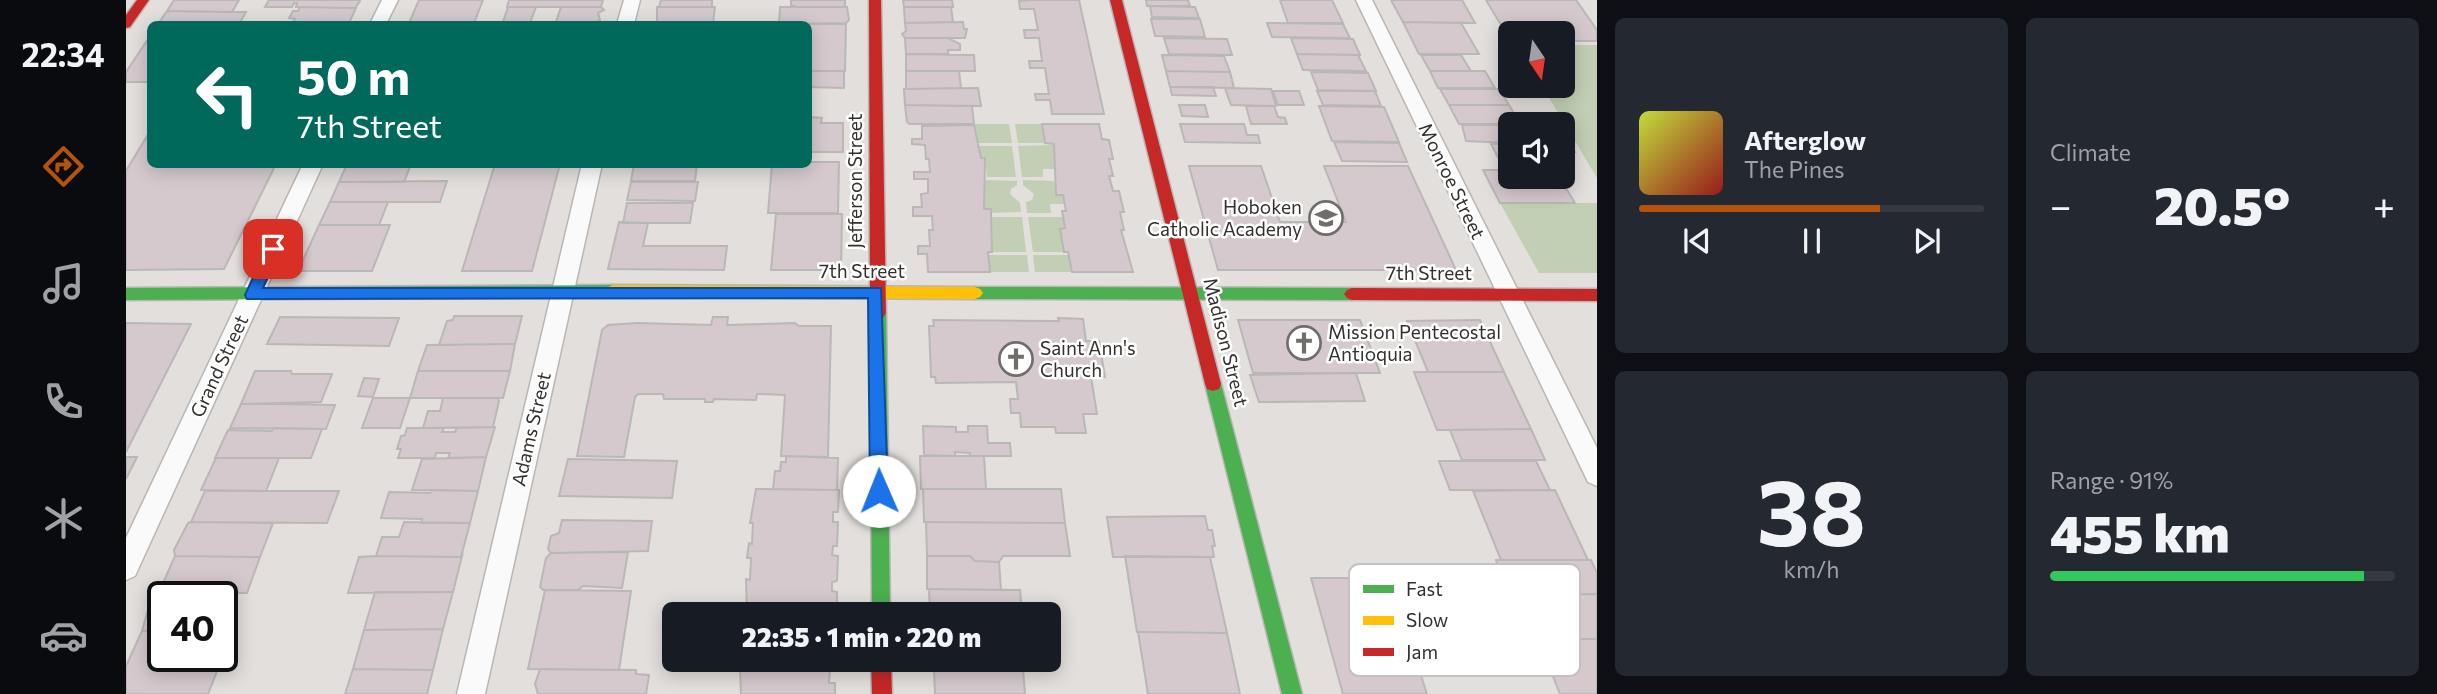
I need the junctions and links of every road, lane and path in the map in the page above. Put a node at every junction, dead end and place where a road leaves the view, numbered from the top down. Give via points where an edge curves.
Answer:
1 (143, 0) edge
2 (390, 0) edge
3 (632, 0) edge
4 (876, 0) edge
5 (1116, 0) edge
6 (1364, 0) edge
7 (380, 21) edge
8 (627, 21) edge
9 (126, 24) edge
10 (311, 168) edge
11 (591, 168) edge
12 (562, 291) junction
13 (876, 292) junction
14 (1192, 293) junction
15 (126, 294) edge
16 (1507, 294) junction
17 (252, 295) junction
18 (1597, 295) edge
19 (1597, 474) edge
20 (126, 567) edge
21 (881, 602) edge
22 (881, 672) edge
23 (471, 694) edge
24 (882, 694) edge
25 (1292, 694) edge

1 - 9 street
2 - 7 street
3 - 8 street
4 - 13 street, Jefferson Street
5 - 14 street, Madison Street
6 - 16 street, Monroe Street
10 - 17 street, Grand Street
11 - 12 street, Adams Street
12 - 13 street, 7th Street
12 - 17 street, 7th Street
12 - 23 street, Adams Street
13 - 14 street, 7th Street
13 - 21 street, Jefferson Street
14 - 16 street, 7th Street
14 - 25 street, Madison Street
15 - 17 street, 7th Street
16 - 18 street, 7th Street
16 - 19 street, Monroe Street
17 - 20 street, Grand Street
22 - 24 street

